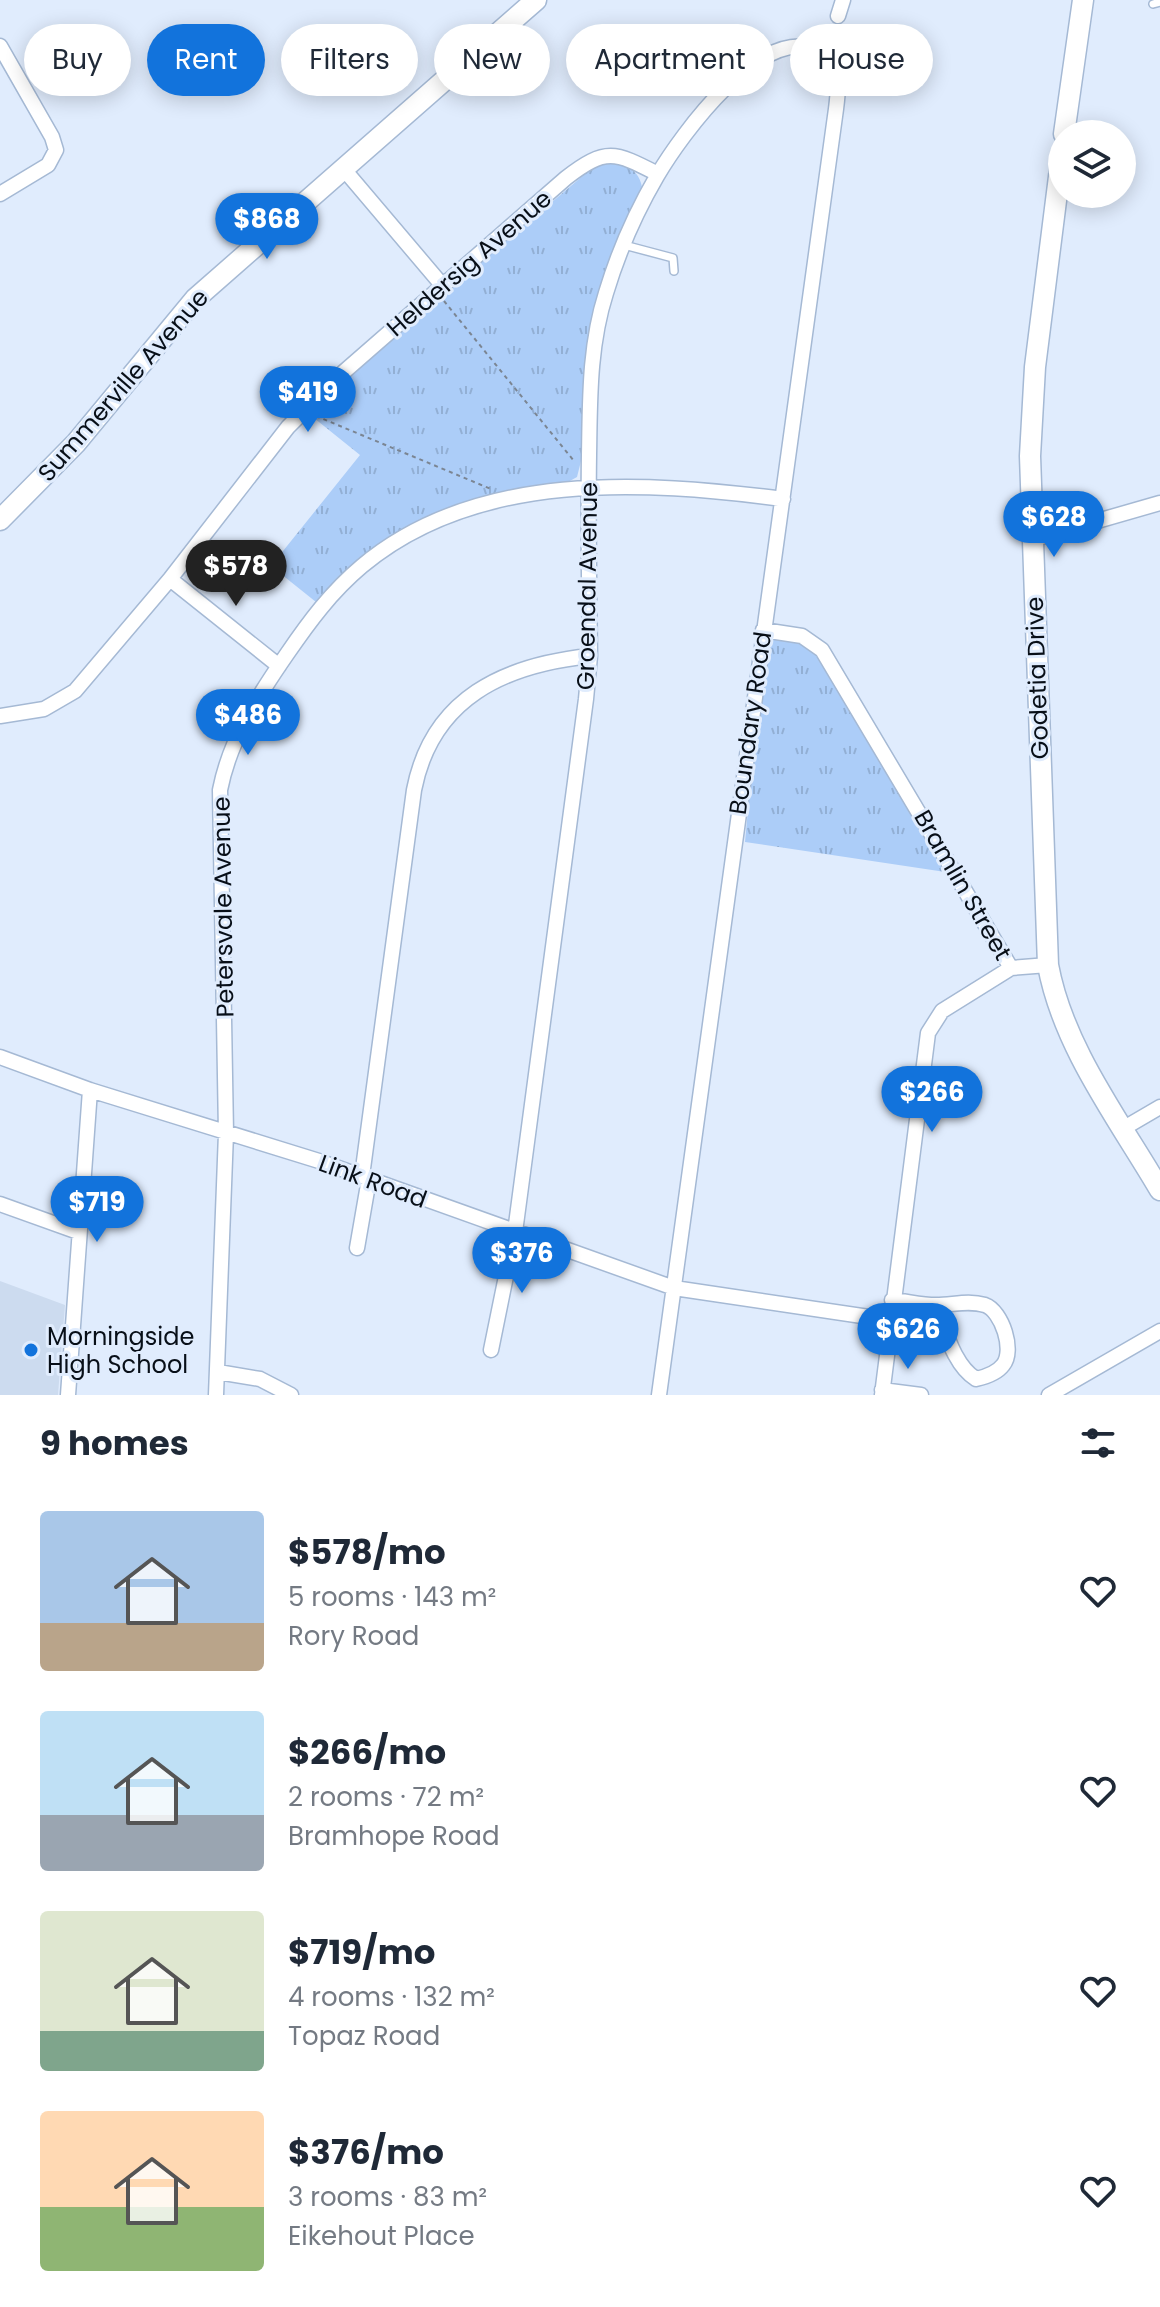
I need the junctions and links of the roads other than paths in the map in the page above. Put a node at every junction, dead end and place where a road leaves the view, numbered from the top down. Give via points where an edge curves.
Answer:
1 (536, 0) edge
2 (843, 0) edge
3 (1083, 0) edge
4 (838, 16) dead end
5 (0, 46) edge
6 (790, 47) edge
7 (836, 96) edge
8 (1066, 120) edge
9 (342, 167) junction
10 (658, 174) junction
11 (0, 194) edge
12 (1055, 208) edge
13 (624, 245) junction
14 (674, 271) dead end
15 (439, 288) junction
16 (588, 484) junction
17 (783, 499) junction
18 (1160, 503) edge
19 (0, 520) edge
20 (1031, 540) junction
21 (170, 579) junction
22 (763, 630) junction
23 (590, 656) junction
24 (279, 666) junction
25 (0, 716) edge
26 (1048, 965) junction
27 (1011, 968) junction
28 (0, 1057) edge
29 (90, 1090) junction
30 (1160, 1107) edge
31 (1124, 1128) junction
32 (226, 1133) junction
33 (366, 1178) junction
34 (1160, 1190) edge
35 (0, 1204) edge
36 (78, 1232) junction
37 (515, 1232) junction
38 (357, 1248) dead end
39 (674, 1288) junction
40 (892, 1300) junction
41 (935, 1305) junction
42 (889, 1320) junction
43 (1160, 1331) edge
44 (491, 1350) dead end
45 (218, 1372) junction
46 (882, 1392) edge
47 (68, 1395) edge
48 (216, 1395) edge
49 (291, 1395) edge
50 (659, 1395) edge
51 (921, 1395) edge
52 (1049, 1395) edge

1 - 9 street, Summerville Avenue
2 - 4 street
3 - 8 street
5 - 11 street via 56,150 48,165
6 - 10 street, Groendal Avenue via 764,55 738,75
7 - 17 street, Boundary Road
9 - 15 street
9 - 19 street, Summerville Avenue via 195,299 76,443
10 - 13 street, Groendal Avenue
10 - 15 street, Heldersig Avenue via 617,155 596,156
12 - 20 street, Godetia Drive via 1035,367
13 - 14 lane via 673,258
13 - 16 street, Groendal Avenue via 591,359
15 - 21 street, Heldersig Avenue via 304,411
16 - 17 street, Petersvale Avenue
16 - 23 street, Groendal Avenue
16 - 24 street, Petersvale Avenue via 449,515 401,539 319,608
17 - 22 street, Boundary Road
18 - 20 street
20 - 26 street, Godetia Drive
21 - 24 street
21 - 25 street, Heldersig Avenue via 75,691 44,709
22 - 27 street, Bramlin Street via 812,641 836,669
22 - 39 street, Boundary Road
23 - 33 street via 529,665 481,686 456,709 424,753 414,790
23 - 37 street, Groendal Avenue
24 - 32 street, Petersvale Avenue via 234,742 220,790
26 - 27 street, Bramlin Street
26 - 31 street, Bramlin Street via 1066,1024
27 - 40 street via 942,1011 928,1033
28 - 29 street, Link Road
29 - 32 street, Link Road
29 - 36 street
30 - 31 street
31 - 34 street, Bramlin Street
32 - 33 street, Link Road
32 - 45 street, Petersvale Avenue
33 - 37 street, Link Road
33 - 38 street
35 - 36 street
36 - 47 street
37 - 39 street, Link Road
37 - 44 street, Groendal Avenue
39 - 42 street, Link Road
39 - 50 street, Boundary Road
40 - 41 street
40 - 42 street
41 - 41 street via 969,1375 985,1377 1005,1364 1001,1320 989,1306
42 - 46 street
43 - 52 street
45 - 48 street, Petersvale Avenue
45 - 49 street via 260,1379
46 - 51 street

